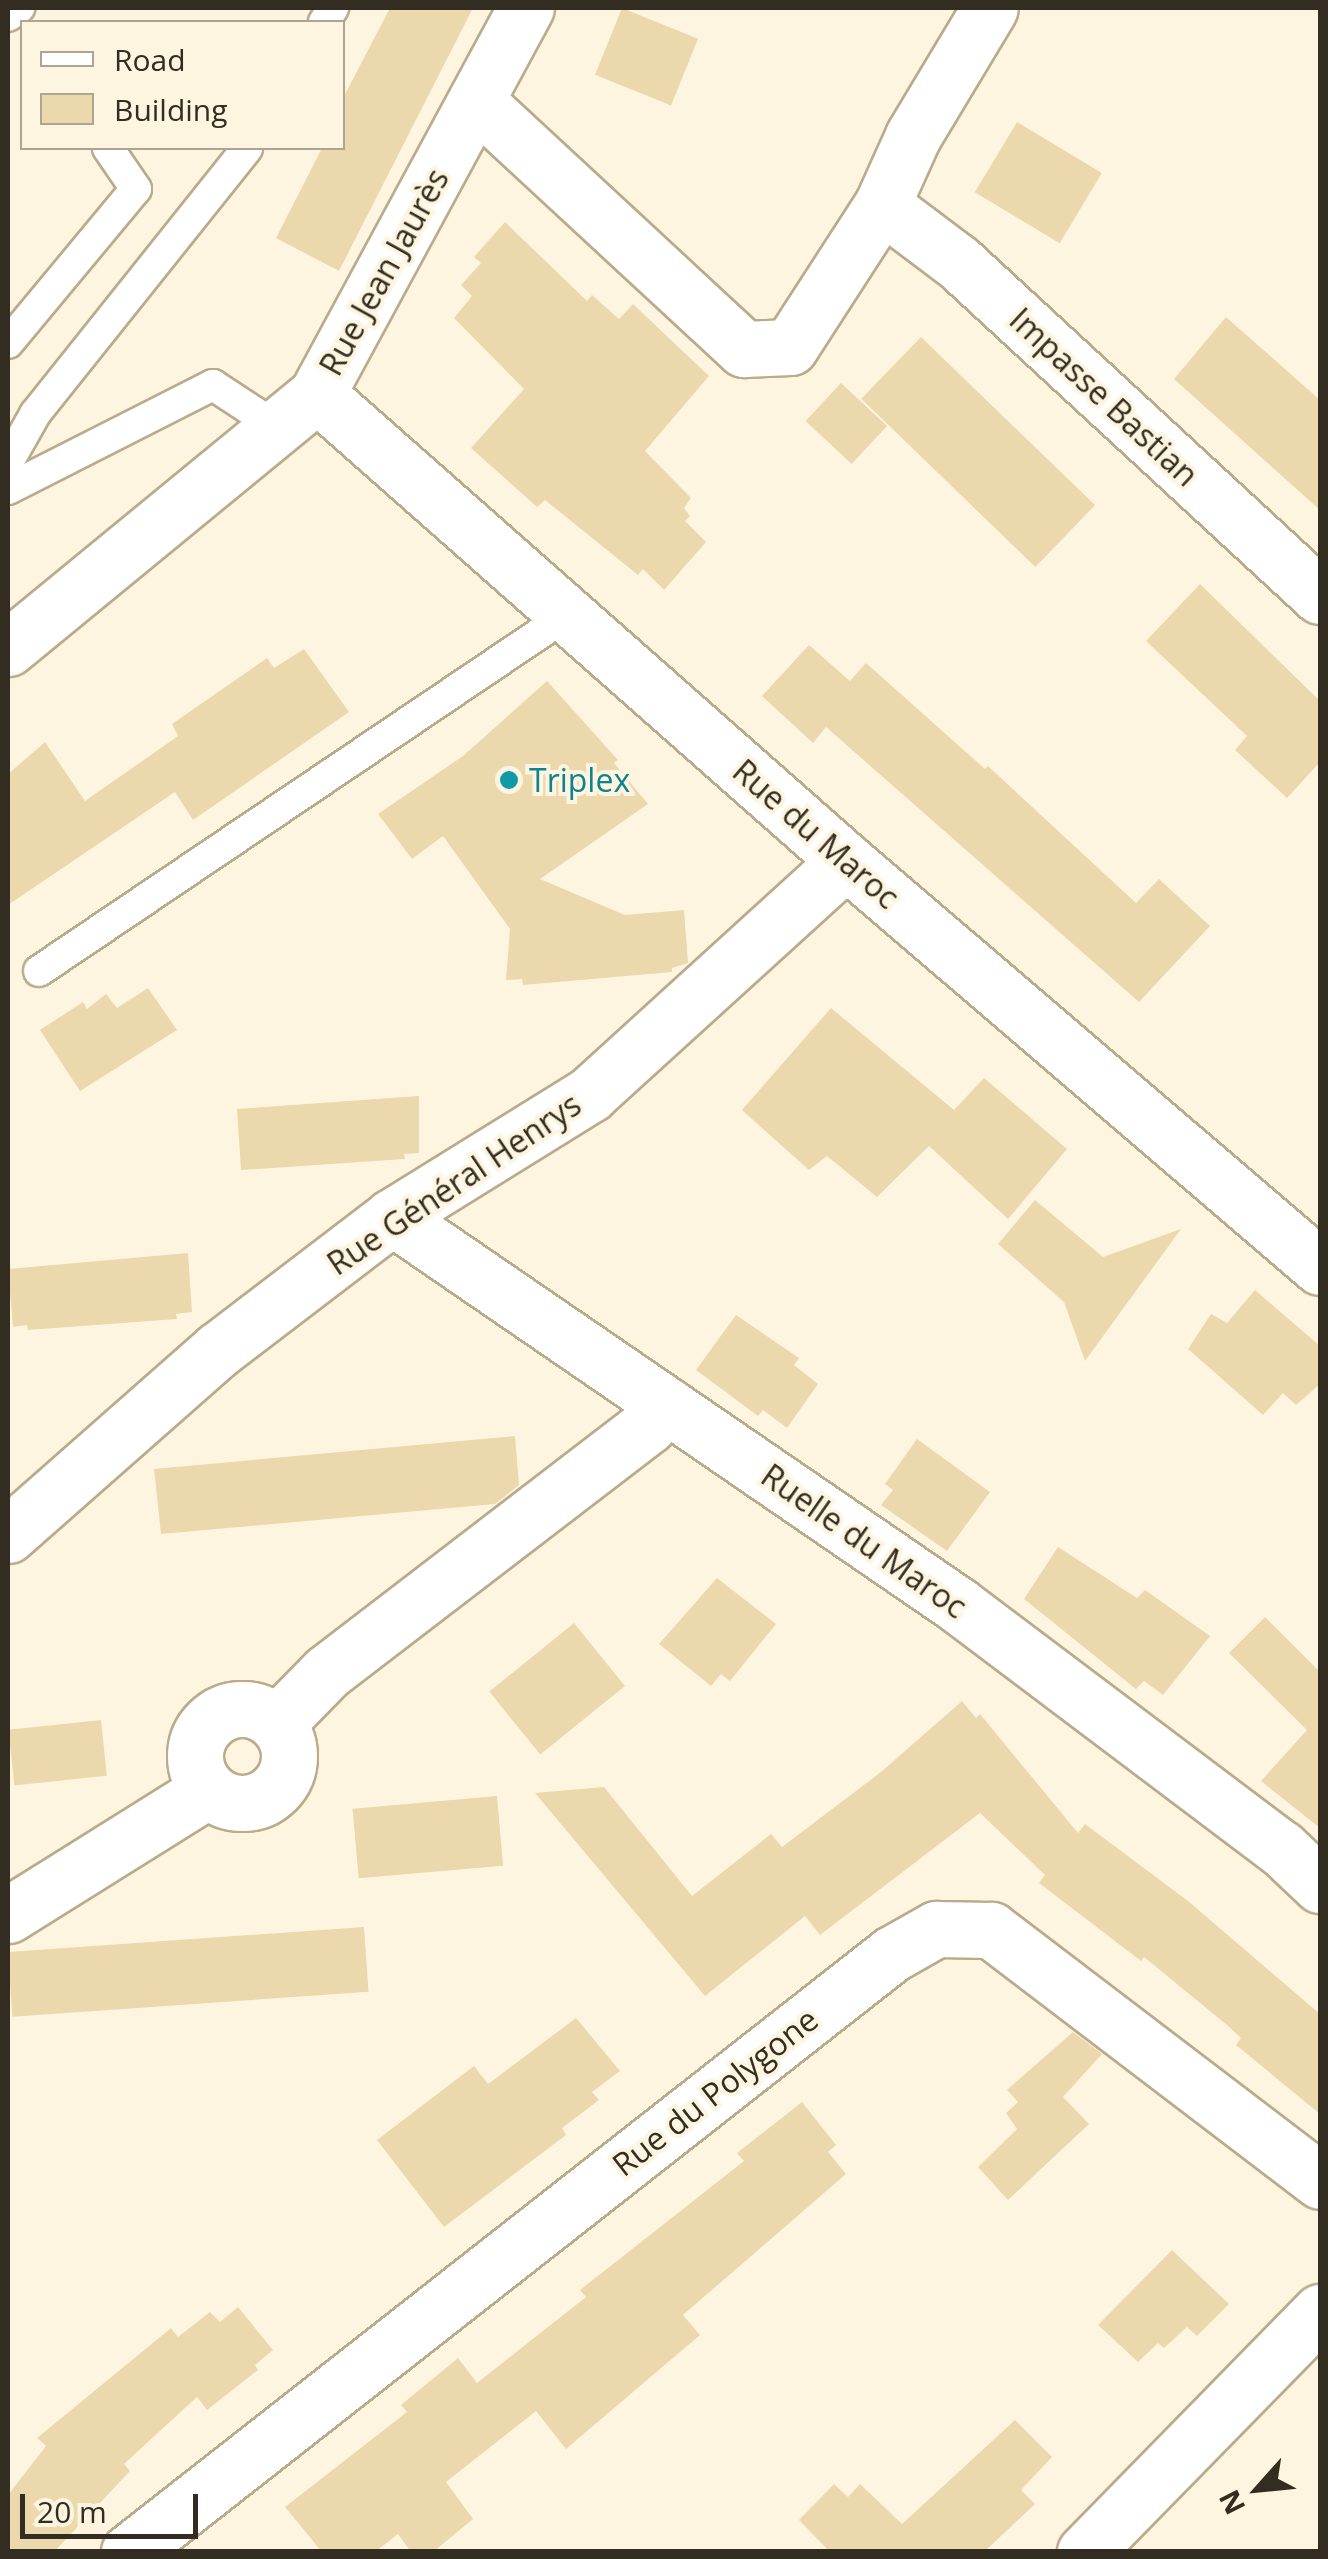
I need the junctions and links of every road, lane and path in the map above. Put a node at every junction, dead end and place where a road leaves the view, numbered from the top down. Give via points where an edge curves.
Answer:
1 (526, 8) edge
2 (990, 8) edge
3 (478, 102) junction
4 (109, 150) edge
5 (245, 150) edge
6 (882, 205) junction
7 (8, 343) edge
8 (297, 411) junction
9 (8, 462) edge
10 (8, 490) edge
11 (1320, 596) edge
12 (567, 614) junction
13 (8, 648) edge
14 (846, 861) junction
15 (39, 971) dead end
16 (392, 1217) junction
17 (1320, 1267) edge
18 (666, 1405) junction
19 (8, 1535) edge
20 (1320, 1885) edge
21 (8, 1915) edge
22 (1320, 2181) edge
23 (1320, 2312) edge
24 (130, 2552) edge
25 (1085, 2552) edge

1 - 3 street, Rue Jean Jaurès
2 - 6 street via 913,136
3 - 6 street via 744,349 790,347
3 - 8 street, Rue Jean Jaurès
4 - 7 lane via 136,189
5 - 9 lane via 35,414
6 - 11 street, Impasse Bastian via 959,263
8 - 10 lane via 213,385
8 - 12 street, Rue du Maroc
8 - 13 street, Rue Jean Jaurès
12 - 14 street, Rue du Maroc
12 - 15 lane
14 - 16 street, Rue Général Henrys via 590,1094
14 - 17 street, Rue du Maroc
16 - 18 street, Ruelle du Maroc
16 - 19 street, Rue Général Henrys via 218,1350
18 - 20 street, Ruelle du Maroc via 958,1605 1282,1848
18 - 21 street via 648,1426 327,1672 277,1722 289,1744 289,1770 276,1791 254,1803 228,1802 208,1790
22 - 24 street, Rue du Polygone via 992,1930 936,1930 892,1954
23 - 25 street

